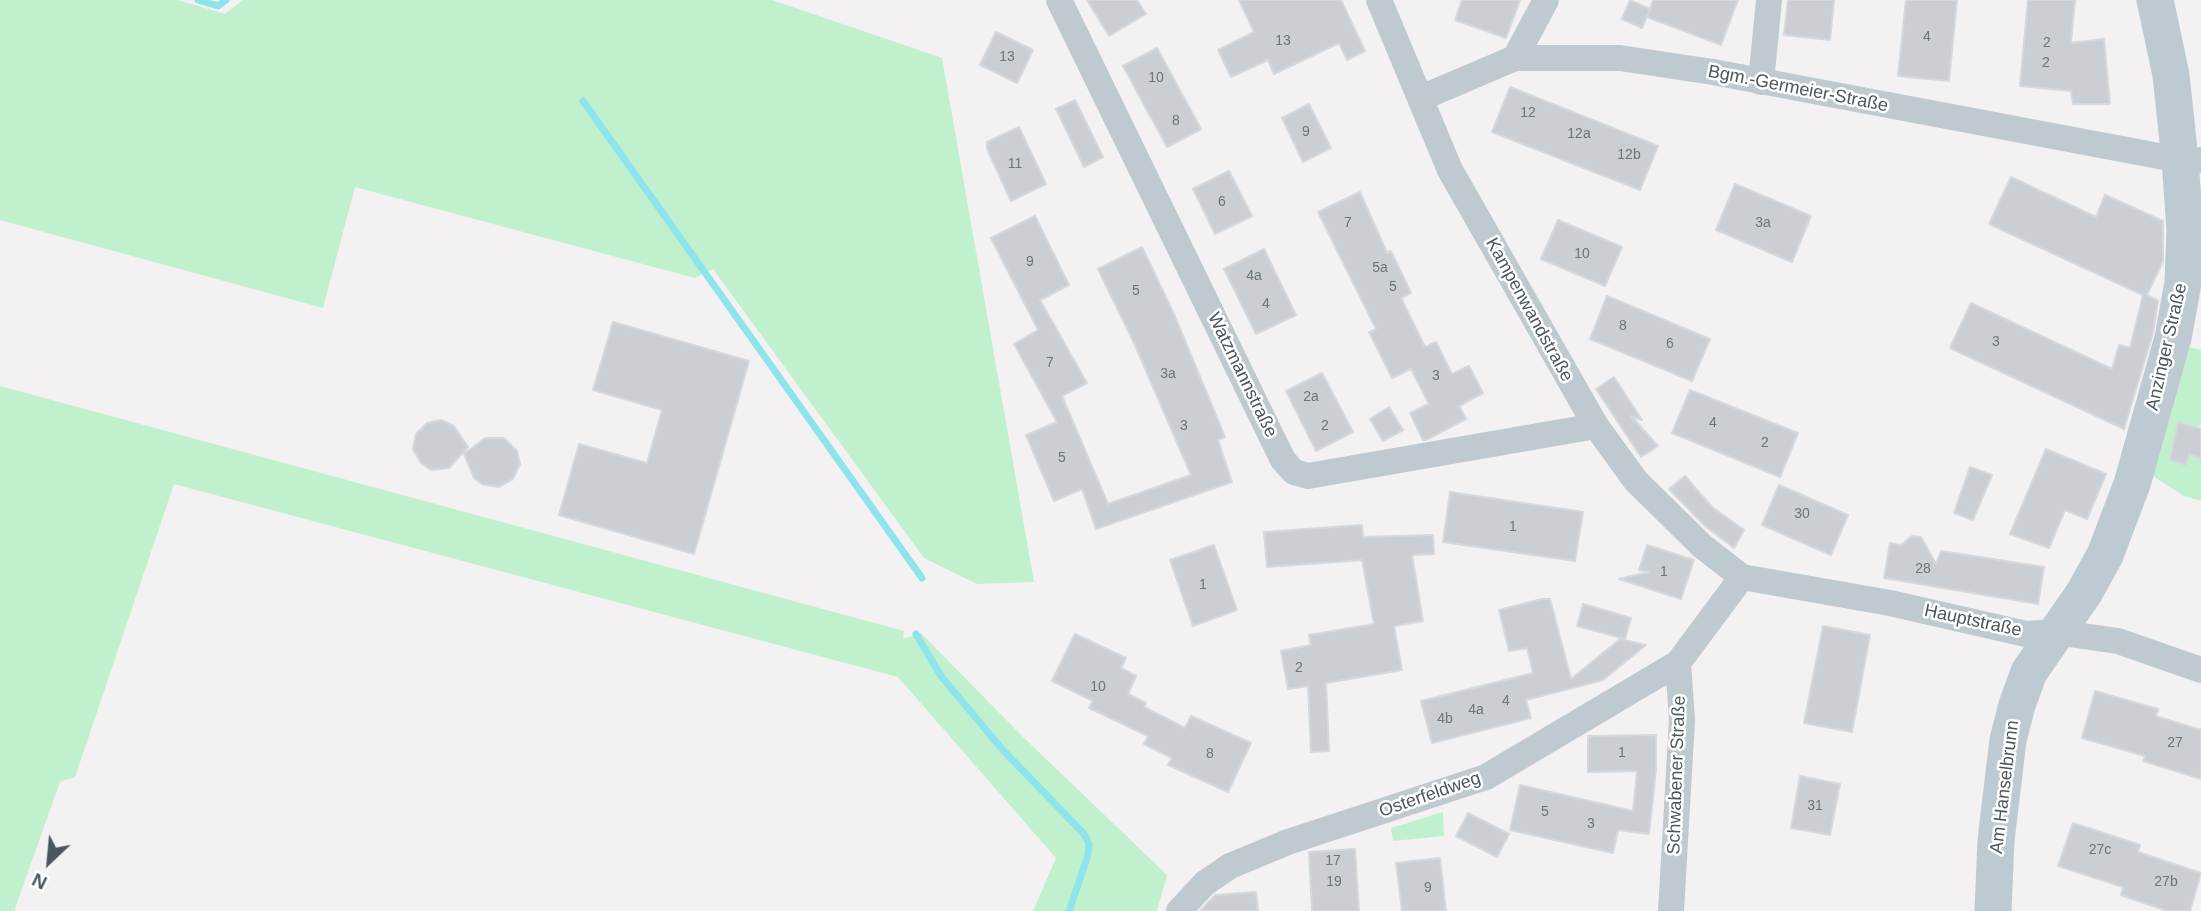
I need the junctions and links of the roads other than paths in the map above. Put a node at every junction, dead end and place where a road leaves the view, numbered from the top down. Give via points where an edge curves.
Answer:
1 (1059, 0) edge
2 (1379, 0) edge
3 (1546, 0) edge
4 (1769, 0) edge
5 (2155, 0) edge
6 (1515, 58) junction
7 (1761, 82) junction
8 (1421, 98) junction
9 (2190, 160) edge
10 (1596, 426) junction
11 (1742, 577) junction
12 (2055, 632) junction
13 (1678, 663) junction
14 (2201, 670) edge
15 (1179, 911) edge
16 (1671, 911) edge
17 (1993, 911) edge

1 - 10 street, Watzmannstraße via 1283,460 1294,472 1308,476
2 - 8 street, Kampenwandstraße
3 - 6 street
4 - 7 street
5 - 9 street, Anzinger Straße
6 - 7 street, Bgm.-Germeier-Straße via 1620,58
6 - 8 street, Bgm.-Germeier-Straße
7 - 9 street, Bgm.-Germeier-Straße
8 - 10 street, Kampenwandstraße via 1450,170
9 - 12 street, Anzinger Straße via 2183,283 2132,484 2105,555
10 - 11 street, Kampenwandstraße via 1636,481 1702,547
11 - 12 street, Hauptstraße via 1890,603 2026,634
11 - 13 street
12 - 14 street, Hauptstraße via 2118,641
12 - 17 street, Am Hanselbrunn via 2029,672 2008,740
13 - 15 street, Osterfeldweg via 1486,776 1230,866 1205,883
13 - 16 street, Schwabener Straße via 1682,720

